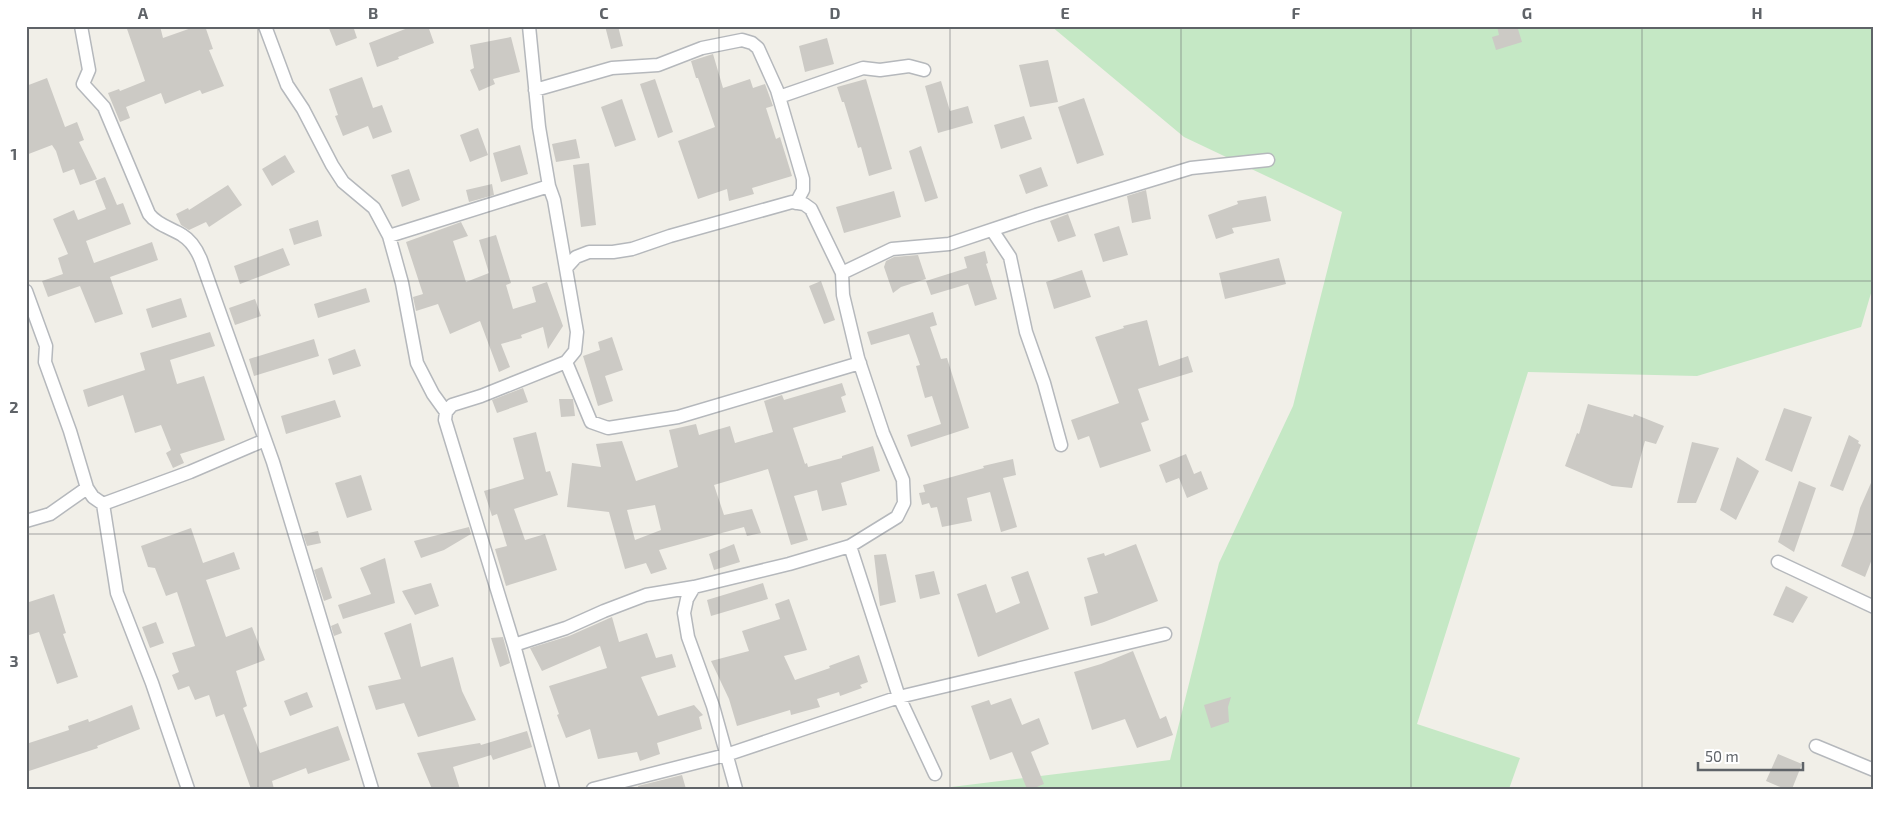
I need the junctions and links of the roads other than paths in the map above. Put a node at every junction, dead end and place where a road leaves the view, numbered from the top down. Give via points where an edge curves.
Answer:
1 (81, 26) edge
2 (265, 26) edge
3 (529, 26) edge
4 (924, 70) dead end
5 (535, 90) junction
6 (779, 97) junction
7 (1268, 160) dead end
8 (549, 186) junction
9 (796, 202) junction
10 (992, 230) junction
11 (389, 236) junction
12 (566, 268) junction
13 (842, 273) junction
14 (26, 292) edge
15 (566, 362) junction
16 (860, 363) junction
17 (446, 412) junction
18 (265, 440) junction
19 (1061, 446) dead end
20 (87, 488) junction
21 (103, 504) junction
22 (26, 521) edge
23 (850, 546) junction
24 (1778, 562) dead end
25 (694, 587) junction
26 (1874, 607) edge
27 (1165, 634) dead end
28 (514, 645) junction
29 (899, 697) junction
30 (1816, 746) dead end
31 (726, 756) junction
32 (1874, 770) edge
33 (935, 774) dead end
34 (188, 789) edge
35 (372, 789) edge
36 (553, 789) edge
37 (593, 789) edge
38 (736, 789) edge

1 - 18 street via 89,70 83,84 104,107 153,220 184,236 202,260
2 - 11 street via 287,85 332,166 343,182 374,208
3 - 5 street
4 - 6 street via 909,66 880,70 863,68
5 - 6 street via 612,68 658,66 702,48 742,40 758,48
5 - 8 street
6 - 9 street via 804,179 803,190
7 - 10 street via 1191,168
8 - 11 street
8 - 12 street
9 - 12 street via 632,249 589,252 576,257
9 - 13 street via 811,209
10 - 13 street via 949,244 892,250
10 - 19 street via 1010,257 1026,332
11 - 17 street via 402,283 417,363
12 - 15 street via 577,332 575,351
13 - 16 street via 843,295
14 - 20 street via 46,346 45,362
15 - 16 street via 591,422 608,428 678,417
15 - 17 street via 452,405
16 - 23 street via 883,433 903,480 904,504 897,518
17 - 28 street via 445,420
18 - 21 street
18 - 35 street
20 - 21 street
20 - 22 street via 50,514
21 - 34 street via 117,593 128,616
23 - 25 street
23 - 29 street
24 - 26 street
25 - 28 street via 646,595 566,628
25 - 31 street via 684,613 688,637 713,706
27 - 29 street
28 - 36 street
29 - 31 street
29 - 33 street
30 - 32 street
31 - 37 street
31 - 38 street

